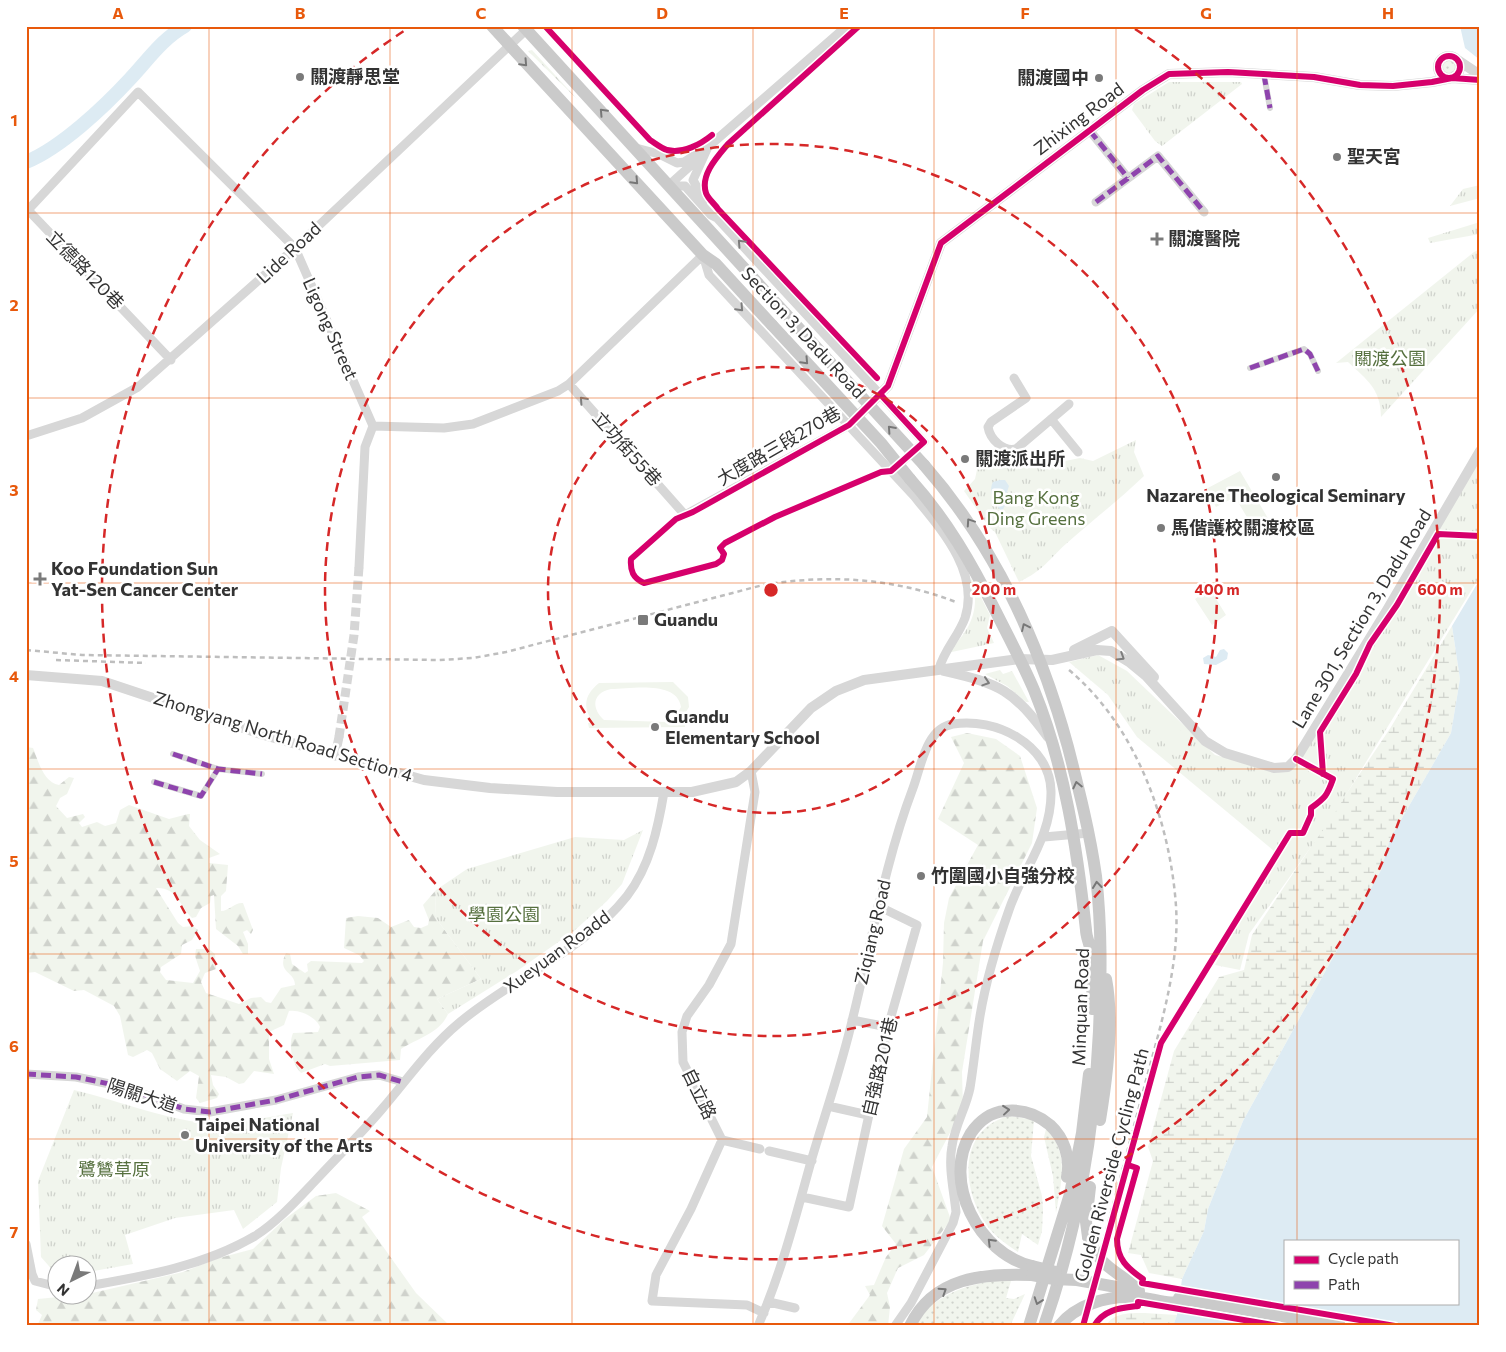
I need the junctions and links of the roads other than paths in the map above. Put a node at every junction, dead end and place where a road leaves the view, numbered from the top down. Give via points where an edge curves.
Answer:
1 (492, 26) edge
2 (847, 26) edge
3 (525, 27) edge
4 (509, 46) junction
5 (1456, 59) junction
6 (1440, 63) junction
7 (1264, 74) junction
8 (1480, 75) edge
9 (1452, 78) junction
10 (1480, 80) edge
11 (1417, 82) junction
12 (138, 92) joint
13 (1270, 108) dead end
14 (1090, 131) junction
15 (708, 147) junction
16 (636, 148) junction
17 (702, 158) junction
18 (1128, 178) junction
19 (668, 186) junction
20 (1096, 202) dead end
21 (1204, 212) dead end
22 (717, 218) junction
23 (295, 248) junction
24 (703, 255) junction
25 (171, 360) junction
26 (1250, 368) dead end
27 (1318, 371) dead end
28 (1014, 378) dead end
29 (569, 384) junction
30 (880, 395) junction
31 (1069, 404) dead end
32 (1051, 419) junction
33 (849, 425) junction
34 (373, 426) junction
35 (26, 436) edge
36 (1480, 451) edge
37 (1078, 452) dead end
38 (891, 471) junction
39 (686, 515) joint
40 (359, 567) tunnel mouth
41 (1112, 631) junction
42 (1085, 651) junction
43 (1019, 659) junction
44 (1058, 659) junction
45 (1040, 660) junction
46 (939, 669) junction
47 (26, 674) edge
48 (1051, 689) joint
49 (1034, 690) joint
50 (1168, 699) junction
51 (339, 736) tunnel mouth
52 (1052, 741) junction
53 (173, 754) dead end
54 (335, 756) junction
55 (218, 769) junction
56 (751, 771) junction
57 (262, 774) dead end
58 (154, 782) dead end
59 (664, 792) junction
60 (1089, 833) junction
61 (1074, 835) junction
62 (1044, 837) junction
63 (878, 906) junction
64 (1102, 959) junction
65 (852, 1020) junction
66 (888, 1027) junction
67 (26, 1074) edge
68 (403, 1082) junction
69 (828, 1106) junction
70 (868, 1116) junction
71 (1086, 1133) junction
72 (722, 1140) junction
73 (812, 1161) junction
74 (802, 1197) junction
75 (1060, 1225) junction
76 (26, 1244) edge
77 (1032, 1270) junction
78 (48, 1284) edge
79 (98, 1284) edge
80 (1139, 1291) junction
81 (1189, 1300) junction
82 (769, 1302) junction
83 (795, 1308) dead end
84 (764, 1313) junction
85 (758, 1326) edge
86 (895, 1326) edge
87 (910, 1326) edge
88 (1029, 1326) edge
89 (1044, 1326) edge
90 (1059, 1326) edge
91 (1340, 1326) edge

1 - 4 main road, Section 3, Dadu Road
2 - 15 street
3 - 4 street, Lide Road
16 -> 3 main road, Section 3, Dadu Road
4 - 23 street, Lide Road
4 -> 24 main road, Section 3, Dadu Road
5 - 6 street via 1447,57
5 - 8 street
5 - 9 street via 1460,69
6 - 9 street via 1440,72
6 - 11 street
7 - 11 street, Zhixing Road via 1314,77 1360,85 1393,86
7 - 13 street
7 - 14 street, Zhixing Road via 1169,74
9 - 10 street, Zhixing Road
9 - 11 street, Zhixing Road
12 - 23 street, Ligong Street
12 - 25 street, 立德路120巷 via 28,210
14 - 18 street
14 - 30 street, Zhixing Road via 941,243 888,386
15 - 16 street via 678,163
15 - 17 street
16 - 19 main road, Section 3, Dadu Road
17 - 19 street via 696,159
17 - 22 street via 692,180
18 - 20 street
18 - 21 street via 1158,156
19 - 22 street via 685,186
45 -> 19 main road, Section 3, Dadu Road, bridge via 995,564 949,493
30 -> 22 street, Section 3, Dadu Road
23 - 25 street, Lide Road
23 - 34 street, Ligong Street
24 - 29 street
24 -> 33 street, Section 3, Dadu Road via 709,275
24 -> 43 main road, Section 3, Dadu Road, bridge via 716,264 931,502 979,576
25 - 35 street, Lide Road via 138,388 82,418
26 - 27 street via 1304,349
28 - 32 street via 1026,398 991,422 989,431 995,440 1004,448 1016,449
29 - 34 street via 473,424 444,428
39 -> 29 street, 立功街55巷
30 - 33 street, 大度路三段270巷
30 - 38 street, Section 3, Dadu Road via 924,442
31 - 32 street
32 - 37 street
33 - 38 street, Section 3, Dadu Road
33 - 39 street, 大度路三段270巷
34 - 40 street via 365,447
36 - 50 street, Lane 301, Section 3, Dadu Road via 1338,692 1288,767 1260,766 1225,753 1205,741
38 - 46 street, Section 3, Dadu Road via 947,540 969,592 962,625 942,656
41 - 42 street via 1107,643
41 - 44 street
41 - 50 street via 1151,673
42 - 44 street
42 -> 50 street via 1117,654 1146,676
43 - 45 street, Zhongyang North Road Section 4
43 - 46 street, Zhongyang North Road Section 4
43 - 49 main road, Section 3, Dadu Road
44 - 45 street, Zhongyang North Road Section 4
45 - 48 main road, Section 3, Dadu Road
46 -> 52 street via 999,687 1027,709
46 - 56 street, Zhongyang North Road Section 4 via 864,680 836,691 811,708
47 - 54 street, Zhongyang North Road Section 4 via 102,681
60 -> 48 main road, Minquan Road
49 - 52 main road, Minquan Road
51 - 54 street
52 - 61 main road, Minquan Road
53 - 55 street
54 - 59 street, Zhongyang North Road Section 4 via 424,780 490,788
55 - 57 street
55 - 58 street via 201,796
56 - 59 street, Zhongyang North Road Section 4 via 736,782 713,789
56 - 72 street, 自立路 via 755,792 731,944 709,985 687,1016 682,1032 683,1062
59 - 68 street, Xueyuan Roadd via 657,832 647,862 638,881 614,911 541,968 464,1019
60 - 61 street
64 -> 60 main road, Minquan Road via 1096,874
61 - 62 street
61 - 71 main road, Minquan Road via 1090,946 1092,998
62 - 63 street, Ziqiang Road via 1051,788 1041,759 1018,736 1003,730 965,722 948,724 933,737 922,762 899,824
62 - 86 street, Ziqiang Road via 1016,888 999,938 980,1014 968,1100 951,1147 956,1212 953,1223 911,1303
63 - 65 street, Ziqiang Road
63 - 66 street, 自強路201巷 via 917,925
64 - 71 main road, Minquan Road via 1096,1090
64 - 80 main road, bridge via 1110,1000 1104,1095 1086,1222 1088,1237 1104,1265
65 - 66 street
65 - 69 street, Ziqiang Road
66 - 70 street, 自強路201巷
67 - 68 street, 陽關大道 via 76,1077 124,1087 184,1109 210,1112 276,1100 358,1077 380,1075
68 - 79 street, Xueyuan Roadd via 298,1200 257,1235 199,1262
69 - 70 street
69 - 73 street, Ziqiang Road
70 - 74 street, 自強路201巷 via 849,1207
71 - 75 main road, Minquan Road
71 - 89 main road, Minquan Road via 1073,1233
72 - 73 street
72 - 84 street, 自立路 via 656,1275 652,1301 747,1305
73 - 74 street, Ziqiang Road
74 - 82 street, Ziqiang Road
77 -> 75 main road via 1003,1253 983,1234 969,1209 962,1187 960,1164 964,1144 976,1124 996,1112 1016,1109 1035,1114 1061,1137 1068,1156 1068,1172
75 -> 88 main road
76 - 78 street via 35,1281
77 - 80 main road, bridge
87 -> 77 main road via 927,1302 944,1288 996,1273
80 - 81 main road, bridge
81 - 90 main road, bridge via 1176,1304 1133,1297 1107,1299 1082,1307
81 - 91 main road
82 - 83 street
82 - 84 street, Ziqiang Road
84 - 85 street, Ziqiang Road

